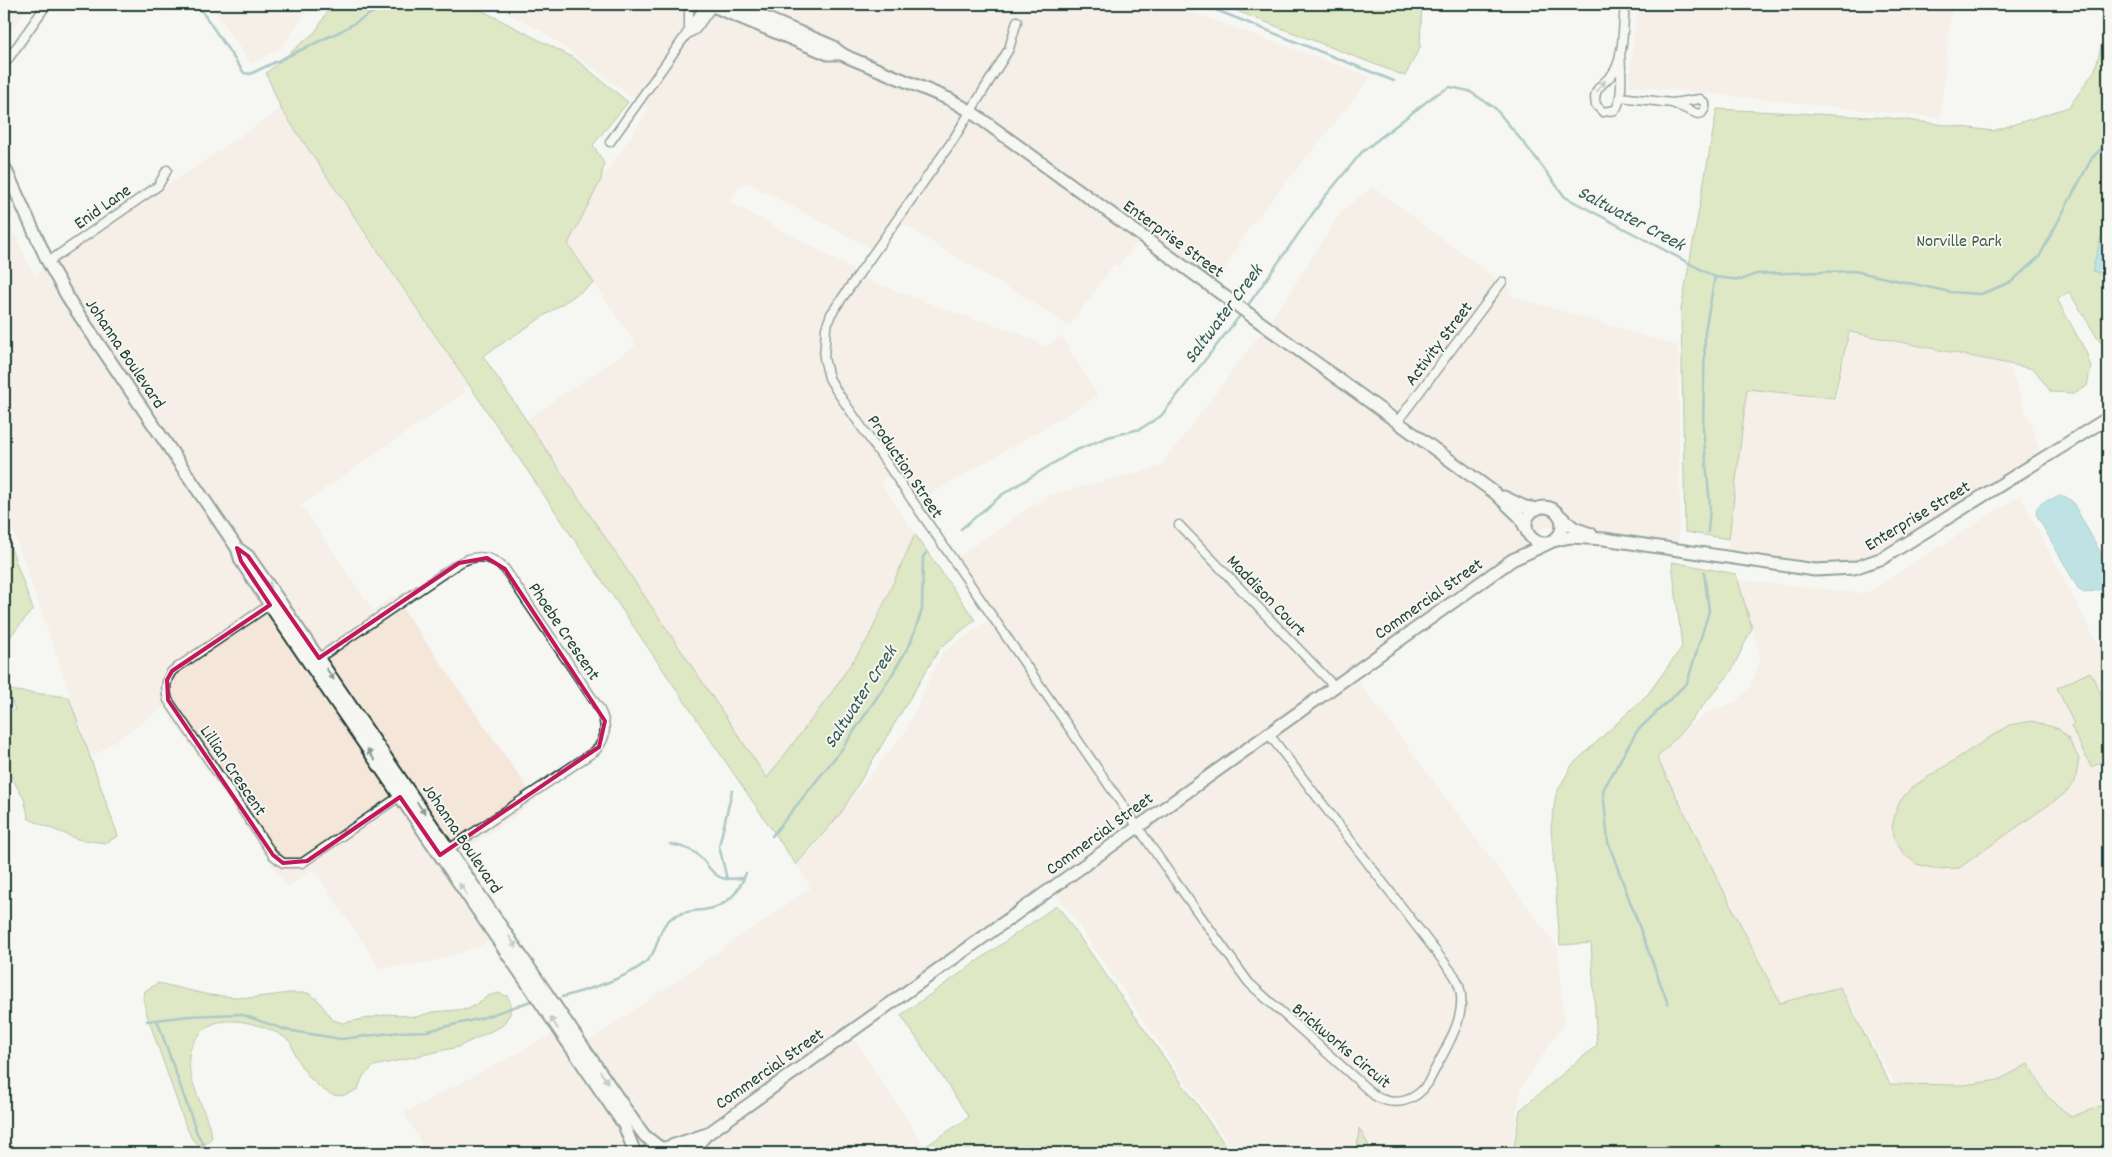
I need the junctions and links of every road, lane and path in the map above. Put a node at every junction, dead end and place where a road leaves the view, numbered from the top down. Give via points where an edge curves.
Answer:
1 (47, 4) edge
2 (690, 4) edge
3 (710, 4) edge
4 (732, 4) edge
5 (1625, 4) edge
6 (746, 7) edge
7 (1018, 21) dead end
8 (688, 32) junction
9 (1620, 53) junction
10 (842, 54) junction
11 (4, 65) edge
12 (1620, 97) junction
13 (1672, 103) dead end
14 (970, 111) junction
15 (610, 142) dead end
16 (4, 166) edge
17 (167, 170) dead end
18 (48, 262) junction
19 (1502, 282) dead end
20 (2108, 418) edge
21 (1397, 422) junction
22 (1495, 494) junction
23 (1537, 509) junction
24 (1559, 515) junction
25 (1179, 525) dead end
26 (1526, 530) junction
27 (1604, 539) junction
28 (1551, 542) junction
29 (1512, 560) junction
30 (274, 602) junction
31 (314, 661) junction
32 (1334, 686) junction
33 (1268, 733) junction
34 (405, 794) junction
35 (1138, 827) junction
36 (444, 852) junction
37 (706, 1135) junction
38 (666, 1149) edge
39 (635, 1153) edge
40 (645, 1153) edge
41 (690, 1153) edge

1 - 11 street
2 - 8 street
3 - 8 street via 696,29
3 - 10 street, Enterprise Street via 828,54
4 - 6 street, Enterprise Street
5 - 9 street
6 - 10 street, Enterprise Street via 832,46
7 - 14 street, Production Street via 1010,46
8 - 15 street
9 - 12 street
12 -> 9 street via 1617,108 1611,112 1600,110 1595,101 1596,90 1614,72
10 - 14 street, Enterprise Street
12 - 13 street
14 - 21 street, Enterprise Street
14 - 35 street, Production Street via 831,314 823,343 825,367 836,390 886,464
16 - 18 street, Johanna Boulevard
17 - 18 street, Enid Lane via 158,186
18 - 30 street, Johanna Boulevard via 105,355 237,548 241,561
19 - 21 street, Activity Street
20 - 27 street, Enterprise Street via 1883,558 1854,568 1815,570
21 - 22 street, Enterprise Street
22 - 23 street, Enterprise Street
22 - 26 street, Enterprise Street via 1520,517
23 - 24 street via 1549,508
23 - 26 street via 1528,517
24 - 27 street, Enterprise Street via 1574,528
24 - 28 street via 1562,527
25 - 32 street, Maddison Court
26 - 28 street via 1535,541
26 - 29 street, Commercial Street via 1524,542
27 - 28 street, Enterprise Street via 1570,537
28 - 29 street, Commercial Street
29 - 32 street, Commercial Street
30 - 31 street, Johanna Boulevard
30 - 34 street, Lillian Crescent via 172,671 166,687 168,700 273,855 283,863 302,863
31 - 34 street, Johanna Boulevard
31 - 36 street, Phoebe Crescent via 471,558 497,562 525,598 599,708 605,721 605,734 595,751
32 - 33 street, Commercial Street
33 - 35 street, Commercial Street
33 - 35 street, Brickworks Circuit via 1458,982 1463,997 1460,1018 1428,1083 1418,1095 1403,1102 1388,1102 1375,1096 1264,997 1237,967
34 - 36 street, Johanna Boulevard
35 - 37 street, Commercial Street
36 -> 38 street, Johanna Boulevard via 640,1130
39 -> 36 street, Johanna Boulevard via 624,1125
37 - 38 street, Commercial Street
37 - 41 street, Commercial Street
38 - 40 street, Commercial Street via 653,1148

